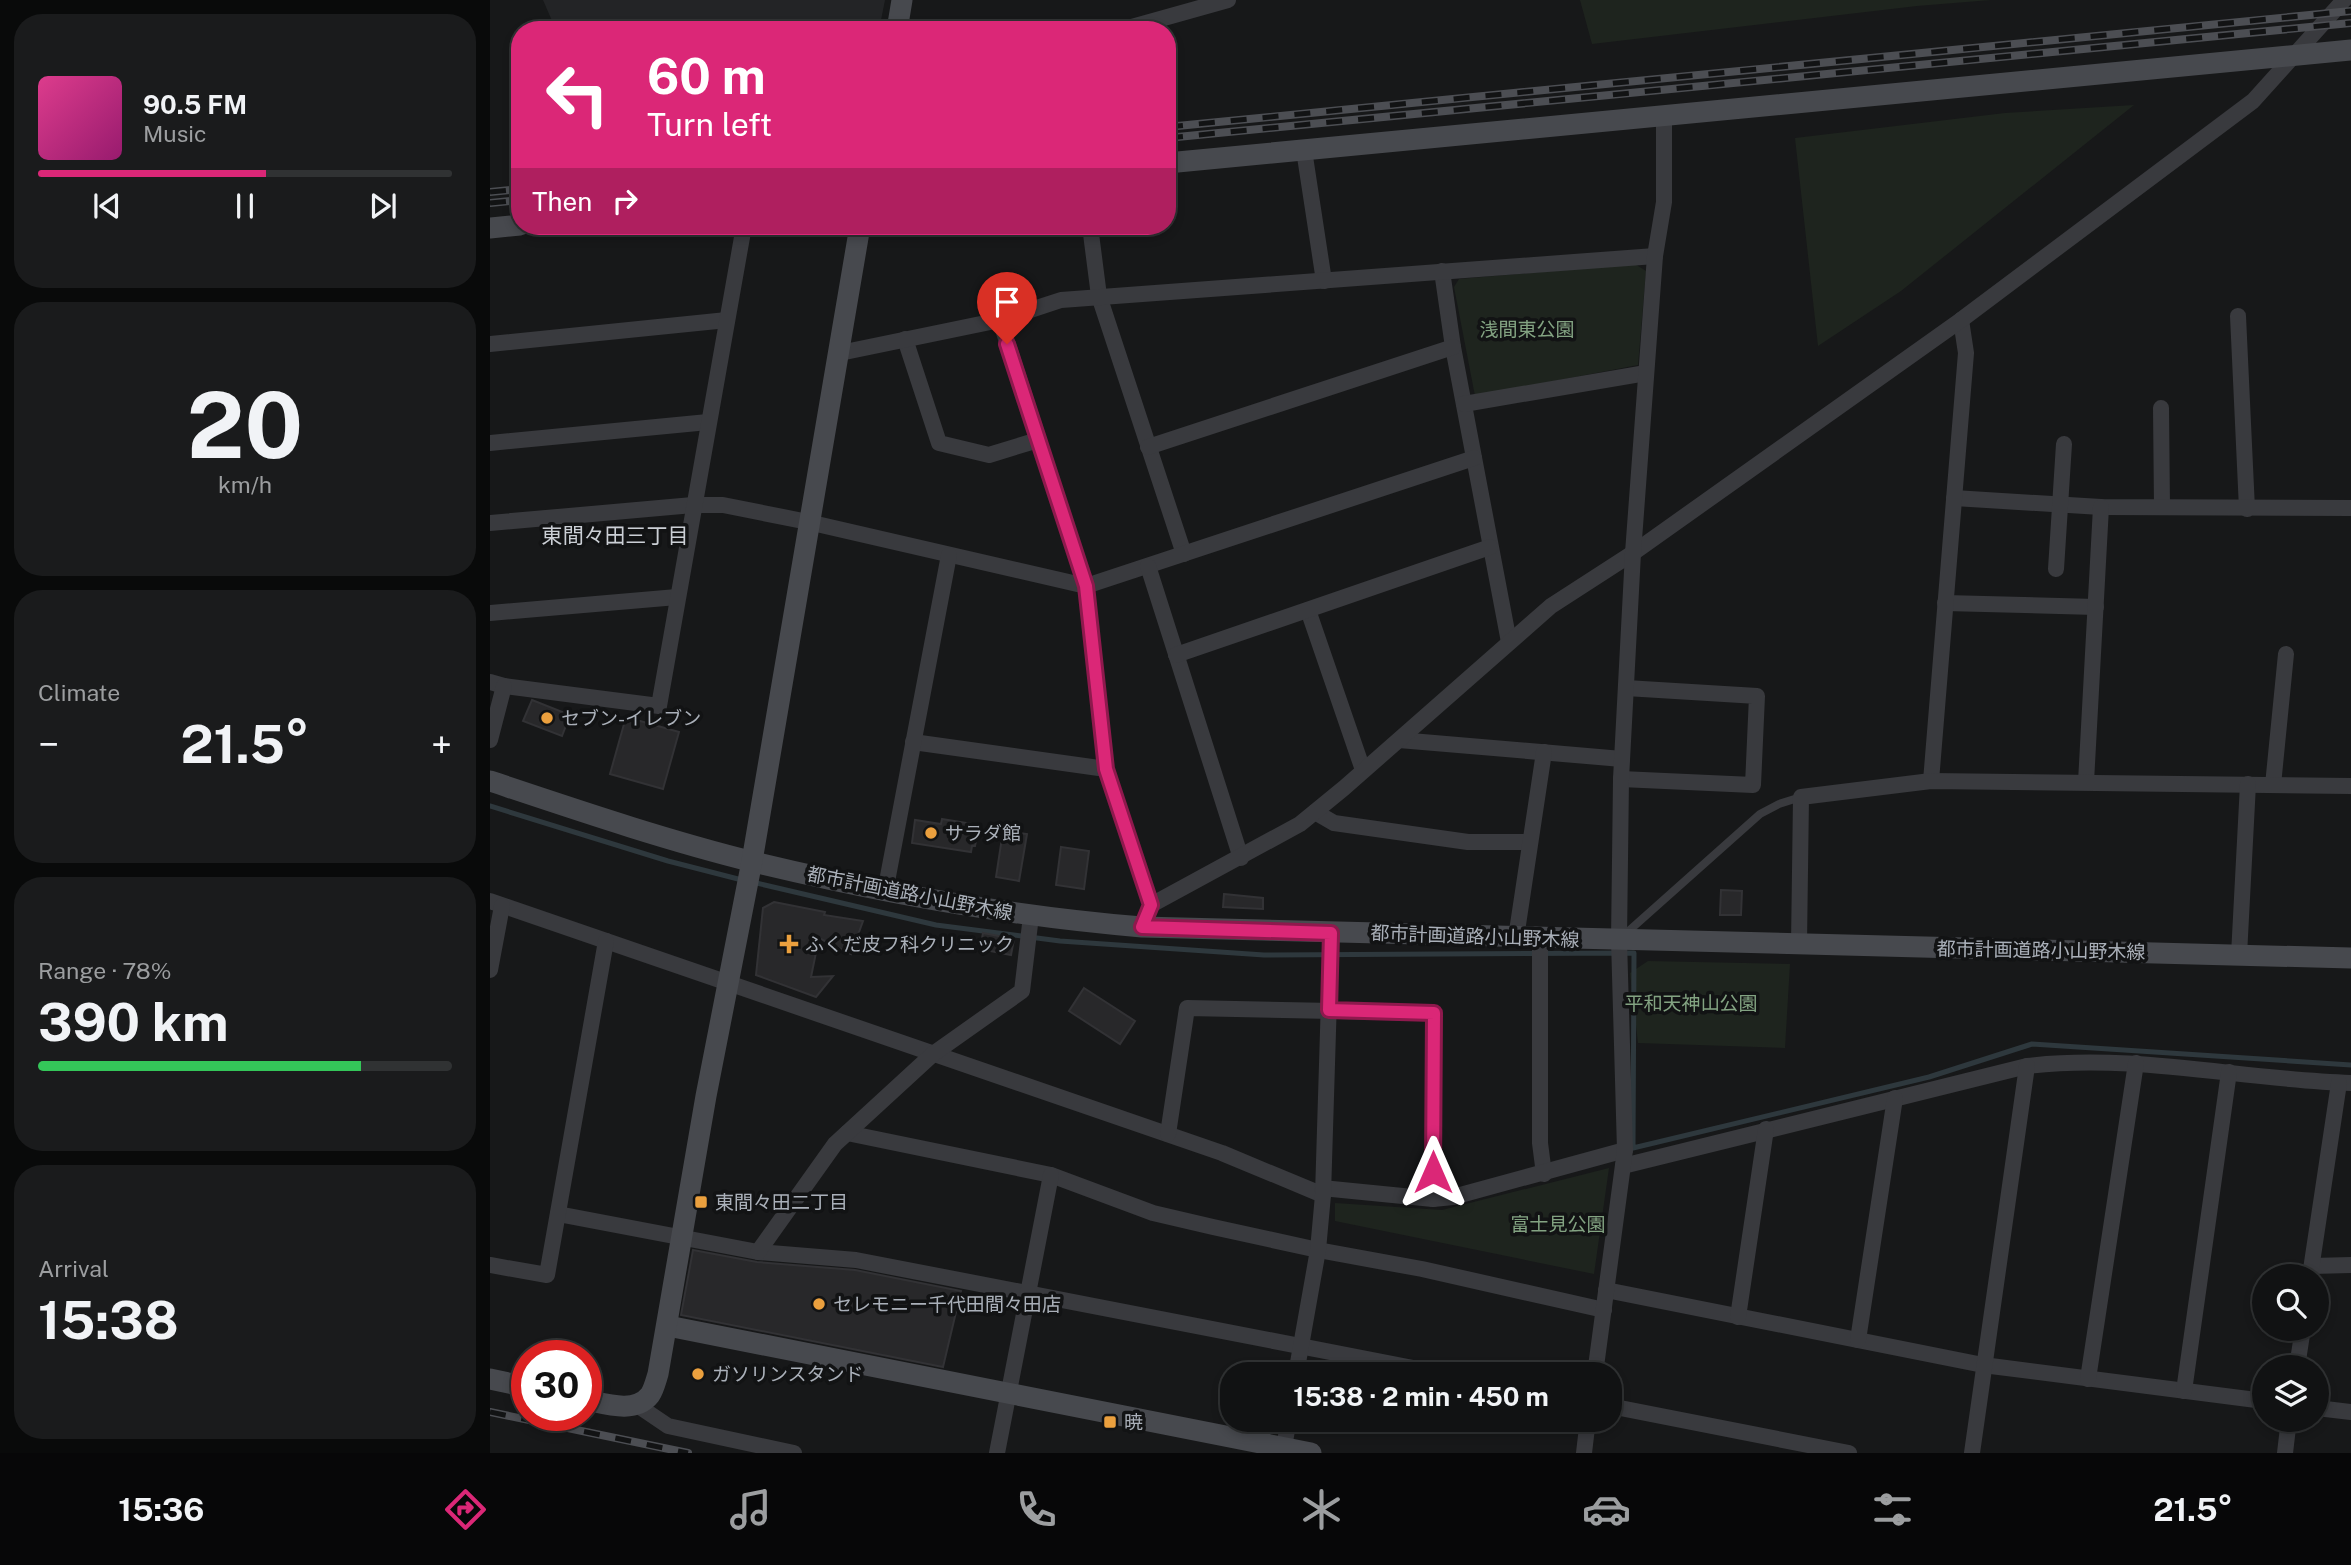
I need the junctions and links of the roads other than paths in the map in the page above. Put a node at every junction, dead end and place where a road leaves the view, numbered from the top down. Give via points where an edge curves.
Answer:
1 (902, 0) edge
2 (1227, 0) edge
3 (2344, 0) edge
4 (898, 21) edge
5 (1153, 21) edge
6 (2351, 50) edge
7 (2297, 55) junction
8 (1664, 116) junction
9 (1304, 150) junction
10 (1176, 162) edge
11 (511, 226) edge
12 (490, 228) edge
13 (742, 235) edge
14 (859, 235) edge
15 (1091, 235) edge
16 (1655, 256) junction
17 (1442, 271) junction
18 (1324, 281) junction
19 (1099, 296) junction
20 (2238, 316) dead end
21 (727, 320) junction
22 (1000, 320) junction
23 (1961, 320) junction
24 (905, 340) junction
25 (490, 344) edge
26 (1453, 347) junction
27 (840, 352) junction
28 (1646, 373) junction
29 (1464, 404) junction
30 (2161, 408) dead end
31 (708, 422) junction
32 (1038, 440) junction
33 (490, 443) edge
34 (2064, 444) dead end
35 (1148, 447) junction
36 (1474, 458) junction
37 (1954, 498) junction
38 (693, 505) junction
39 (2059, 505) junction
40 (2101, 507) junction
41 (2162, 507) junction
42 (2351, 508) edge
43 (2247, 509) junction
44 (808, 522) junction
45 (490, 523) edge
46 (1490, 547) junction
47 (1633, 553) junction
48 (1184, 554) junction
49 (949, 555) junction
50 (1148, 566) junction
51 (2056, 569) dead end
52 (1086, 586) junction
53 (677, 597) junction
54 (1945, 603) junction
55 (2096, 607) junction
56 (1308, 610) junction
57 (490, 613) edge
58 (1509, 642) junction
59 (2286, 654) dead end
60 (1176, 655) junction
61 (497, 684) edge
62 (1626, 688) junction
63 (490, 740) edge
64 (1399, 740) junction
65 (913, 741) junction
66 (1544, 752) junction
67 (1622, 759) junction
68 (1106, 769) junction
69 (1363, 770) junction
70 (1621, 779) junction
71 (1931, 781) junction
72 (490, 782) edge
73 (2086, 782) junction
74 (2248, 785) junction
75 (2273, 785) junction
76 (2351, 786) edge
77 (1801, 797) junction
78 (1315, 812) junction
79 (1530, 842) junction
80 (1241, 858) junction
81 (752, 861) junction
82 (885, 892) junction
83 (496, 903) edge
84 (1151, 905) junction
85 (1031, 916) junction
86 (1142, 927) junction
87 (1331, 933) junction
88 (1516, 938) junction
89 (1540, 938) junction
90 (1619, 940) junction
91 (606, 941) junction
92 (1799, 944) junction
93 (2239, 955) junction
94 (2351, 958) edge
95 (490, 970) edge
96 (728, 981) junction
97 (1329, 1010) junction
98 (933, 1054) junction
99 (2136, 1063) junction
100 (2027, 1066) junction
101 (2229, 1072) junction
102 (2345, 1083) edge
103 (1895, 1098) junction
104 (1766, 1129) junction
105 (847, 1133) junction
106 (1168, 1134) junction
107 (1624, 1158) junction
108 (1544, 1174) junction
109 (1051, 1175) junction
110 (1322, 1191) junction
111 (1433, 1199) junction
112 (558, 1214) junction
113 (683, 1237) junction
114 (1318, 1250) junction
115 (758, 1252) junction
116 (2312, 1264) edge
117 (490, 1265) edge
118 (2351, 1265) edge
119 (2329, 1268) edge
120 (1606, 1290) junction
121 (1028, 1294) junction
122 (1604, 1310) junction
123 (1738, 1317) junction
124 (668, 1326) junction
125 (1858, 1340) junction
126 (1301, 1346) junction
127 (1298, 1362) edge
128 (1383, 1362) edge
129 (1597, 1362) edge
130 (1983, 1365) junction
131 (490, 1379) edge
132 (2088, 1379) junction
133 (511, 1384) edge
134 (2184, 1391) junction
135 (1009, 1392) junction
136 (2252, 1400) edge
137 (602, 1403) edge
138 (636, 1405) junction
139 (1622, 1408) edge
140 (2329, 1409) edge
141 (2351, 1412) edge
142 (1286, 1432) edge
143 (1586, 1432) edge
144 (2288, 1432) edge
145 (1283, 1450) edge
146 (794, 1453) edge
147 (998, 1453) edge
148 (1311, 1453) edge
149 (1584, 1453) edge
150 (1849, 1453) edge
151 (1972, 1453) edge
152 (2285, 1453) edge

1 - 4 street
2 - 5 street
3 - 7 street
6 - 7 street
7 - 8 street
7 - 23 street via 2253,101
8 - 9 street
8 - 16 street via 1664,202
9 - 10 street
9 - 18 street
11 - 12 street
13 - 21 street
14 - 27 street
15 - 19 street
16 - 17 street
16 - 28 street
17 - 18 street
17 - 26 street
18 - 19 street
19 - 22 street via 1061,300
19 - 35 street
20 - 43 street
21 - 25 street
21 - 31 street
22 - 24 street
22 - 32 street
23 - 37 street via 1966,353
23 - 47 street
24 - 27 street
24 - 32 street via 939,443 989,455
26 - 29 street
26 - 35 street
27 - 44 street
28 - 29 street
28 - 47 street
29 - 36 street
30 - 41 street
31 - 33 street
31 - 38 street
32 - 52 street
34 - 39 street
35 - 48 street
36 - 46 street
36 - 48 street
37 - 39 street
37 - 54 street
38 - 44 street
38 - 45 street
38 - 53 street
39 - 40 street
39 - 51 street
40 - 41 street
40 - 55 street
41 - 43 street
42 - 43 street
44 - 49 street
44 - 81 street
46 - 56 street
46 - 58 street
47 - 58 street via 1552,606
47 - 62 street
48 - 50 street
49 - 52 street
49 - 65 street
50 - 52 street
50 - 60 street
52 - 68 street
53 - 57 street
53 - 61 street via 659,706
54 - 55 street
54 - 71 street
55 - 73 street
56 - 60 street
56 - 69 street
58 - 64 street
59 - 75 street
60 - 80 street
61 - 63 street
62 - 67 street
62 - 70 street via 1757,696 1754,773 1753,785
64 - 66 street
64 - 69 street
65 - 68 street
65 - 82 street
66 - 67 street
66 - 79 street
67 - 70 street
68 - 84 street
69 - 78 street
70 - 90 street
71 - 73 street
71 - 77 street
72 - 81 street, 都市計画道路小山野木線
73 - 74 street
74 - 75 street
74 - 93 street
75 - 76 street
77 - 90 lane via 1753,819
77 - 92 street
78 - 79 street via 1334,824 1455,840
78 - 80 street
79 - 88 street
80 - 84 street
81 - 82 street, 都市計画道路小山野木線
81 - 96 street
82 - 85 street, 都市計画道路小山野木線
83 - 91 street
83 - 95 street
84 - 86 street
85 - 86 street, 都市計画道路小山野木線
85 - 98 street via 1021,991
86 - 87 street, 都市計画道路小山野木線
87 - 88 street, 都市計画道路小山野木線
87 - 97 street
88 - 89 street, 都市計画道路小山野木線
89 - 90 street, 都市計画道路小山野木線
89 - 108 street
90 - 92 street, 都市計画道路小山野木線
90 - 107 street
91 - 96 street
91 - 112 street
92 - 93 street, 都市計画道路小山野木線
93 - 94 street, 都市計画道路小山野木線
96 - 98 street
96 - 113 street
97 - 106 street via 1186,1007
97 - 110 street
97 - 111 street via 1434,1013
98 - 105 street
98 - 106 street
99 - 100 street
99 - 101 street
99 - 132 street
100 - 103 street
100 - 130 street
101 - 102 street
101 - 134 street
102 - 116 street
103 - 104 street
103 - 125 street
104 - 107 street
104 - 123 street
105 - 109 street
105 - 115 street
106 - 110 street
107 - 108 street
107 - 120 street
108 - 111 street
109 - 114 street via 1153,1213
109 - 121 street
110 - 111 street
110 - 114 street
112 - 113 street
112 - 117 street via 547,1275
113 - 115 street
113 - 124 street
114 - 122 street
114 - 126 street
115 - 121 street via 856,1260
118 - 119 street
120 - 122 street
120 - 123 street
121 - 126 street
121 - 135 street
122 - 129 street
123 - 125 street
124 - 135 street
124 - 138 street via 650,1395
125 - 130 street
126 - 127 street
126 - 128 street
130 - 132 street
130 - 151 street
131 - 133 street
132 - 134 street
134 - 136 street
135 - 145 street
135 - 147 street
137 - 138 street
138 - 146 street via 668,1426
139 - 150 street
140 - 141 street
142 - 145 street
143 - 149 street
144 - 152 street
145 - 148 street

